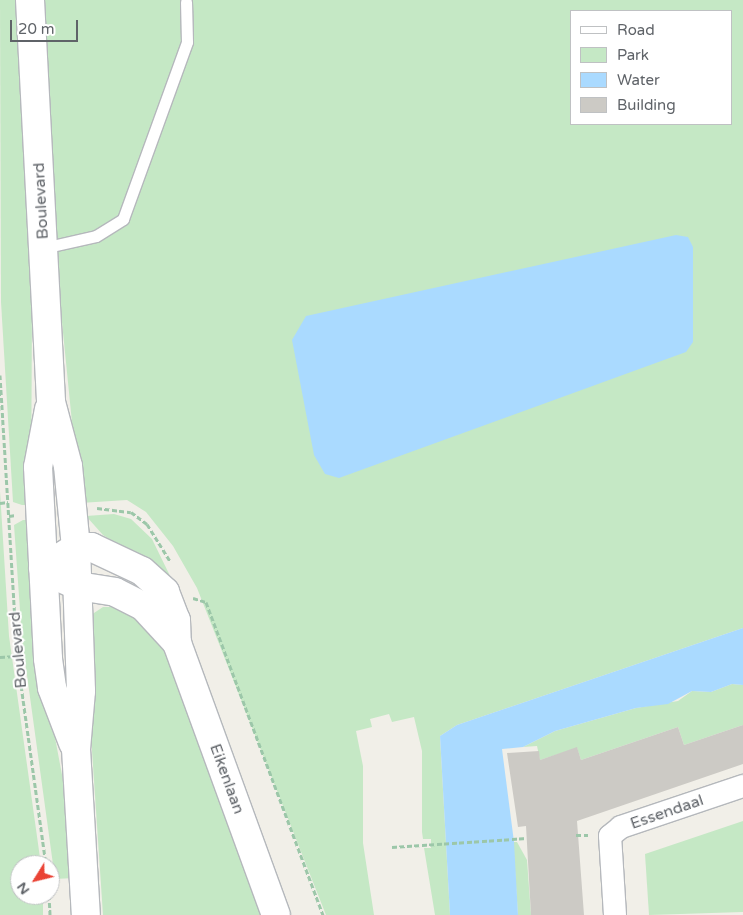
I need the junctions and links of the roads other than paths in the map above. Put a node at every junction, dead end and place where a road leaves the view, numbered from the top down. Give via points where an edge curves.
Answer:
1 (30, 0) edge
2 (186, 2) dead end
3 (44, 248) junction
4 (50, 402) junction
5 (76, 547) junction
6 (44, 568) junction
7 (78, 586) junction
8 (177, 643) junction
9 (76, 749) junction
10 (743, 786) edge
11 (86, 915) edge
12 (276, 915) edge
13 (615, 915) edge

1 - 3 main road, Boulevard
2 - 3 lane via 187,42 123,219 96,236
3 - 4 main road, Boulevard
4 - 5 main road, Boulevard via 68,466
4 - 6 main road, Boulevard via 38,467
5 - 6 main road
5 - 7 main road, Boulevard
5 - 8 main road, Eikenlaan via 105,551 157,583 176,620
6 - 7 main road, Eikenlaan
6 - 9 main road, Boulevard via 52,688
7 - 8 main road, Eikenlaan via 115,592 143,606
7 - 9 main road, Boulevard via 81,691
8 - 12 main road, Eikenlaan
9 - 11 main road, Boulevard
10 - 13 street, Essendaal via 621,827 610,836

